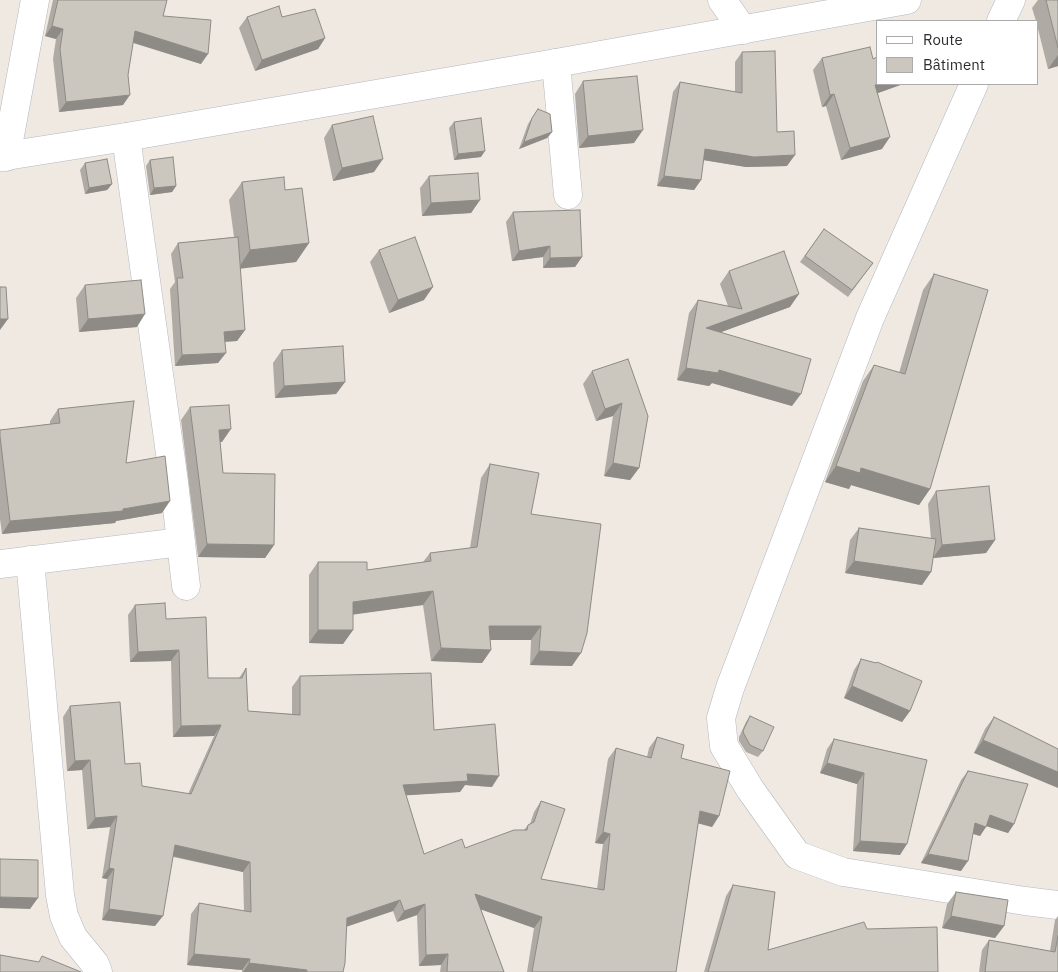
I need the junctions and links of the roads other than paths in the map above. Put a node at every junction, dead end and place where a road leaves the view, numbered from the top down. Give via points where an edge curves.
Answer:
1 (35, 0) edge
2 (722, 0) edge
3 (907, 0) edge
4 (1011, 0) edge
5 (1002, 20) edge
6 (743, 30) junction
7 (556, 63) junction
8 (974, 85) edge
9 (126, 137) junction
10 (3, 157) edge
11 (568, 195) dead end
12 (181, 542) junction
13 (30, 560) junction
14 (0, 564) edge
15 (186, 586) dead end
16 (1058, 904) edge
17 (98, 972) edge

1 - 10 street
2 - 6 street
3 - 6 street
4 - 5 street
6 - 7 street
7 - 9 street
7 - 11 street
8 - 16 street via 870,318 721,718 724,746 797,855 843,872
9 - 10 street
9 - 12 street
12 - 13 street
12 - 15 street
13 - 14 street
13 - 17 street via 60,895 73,937

